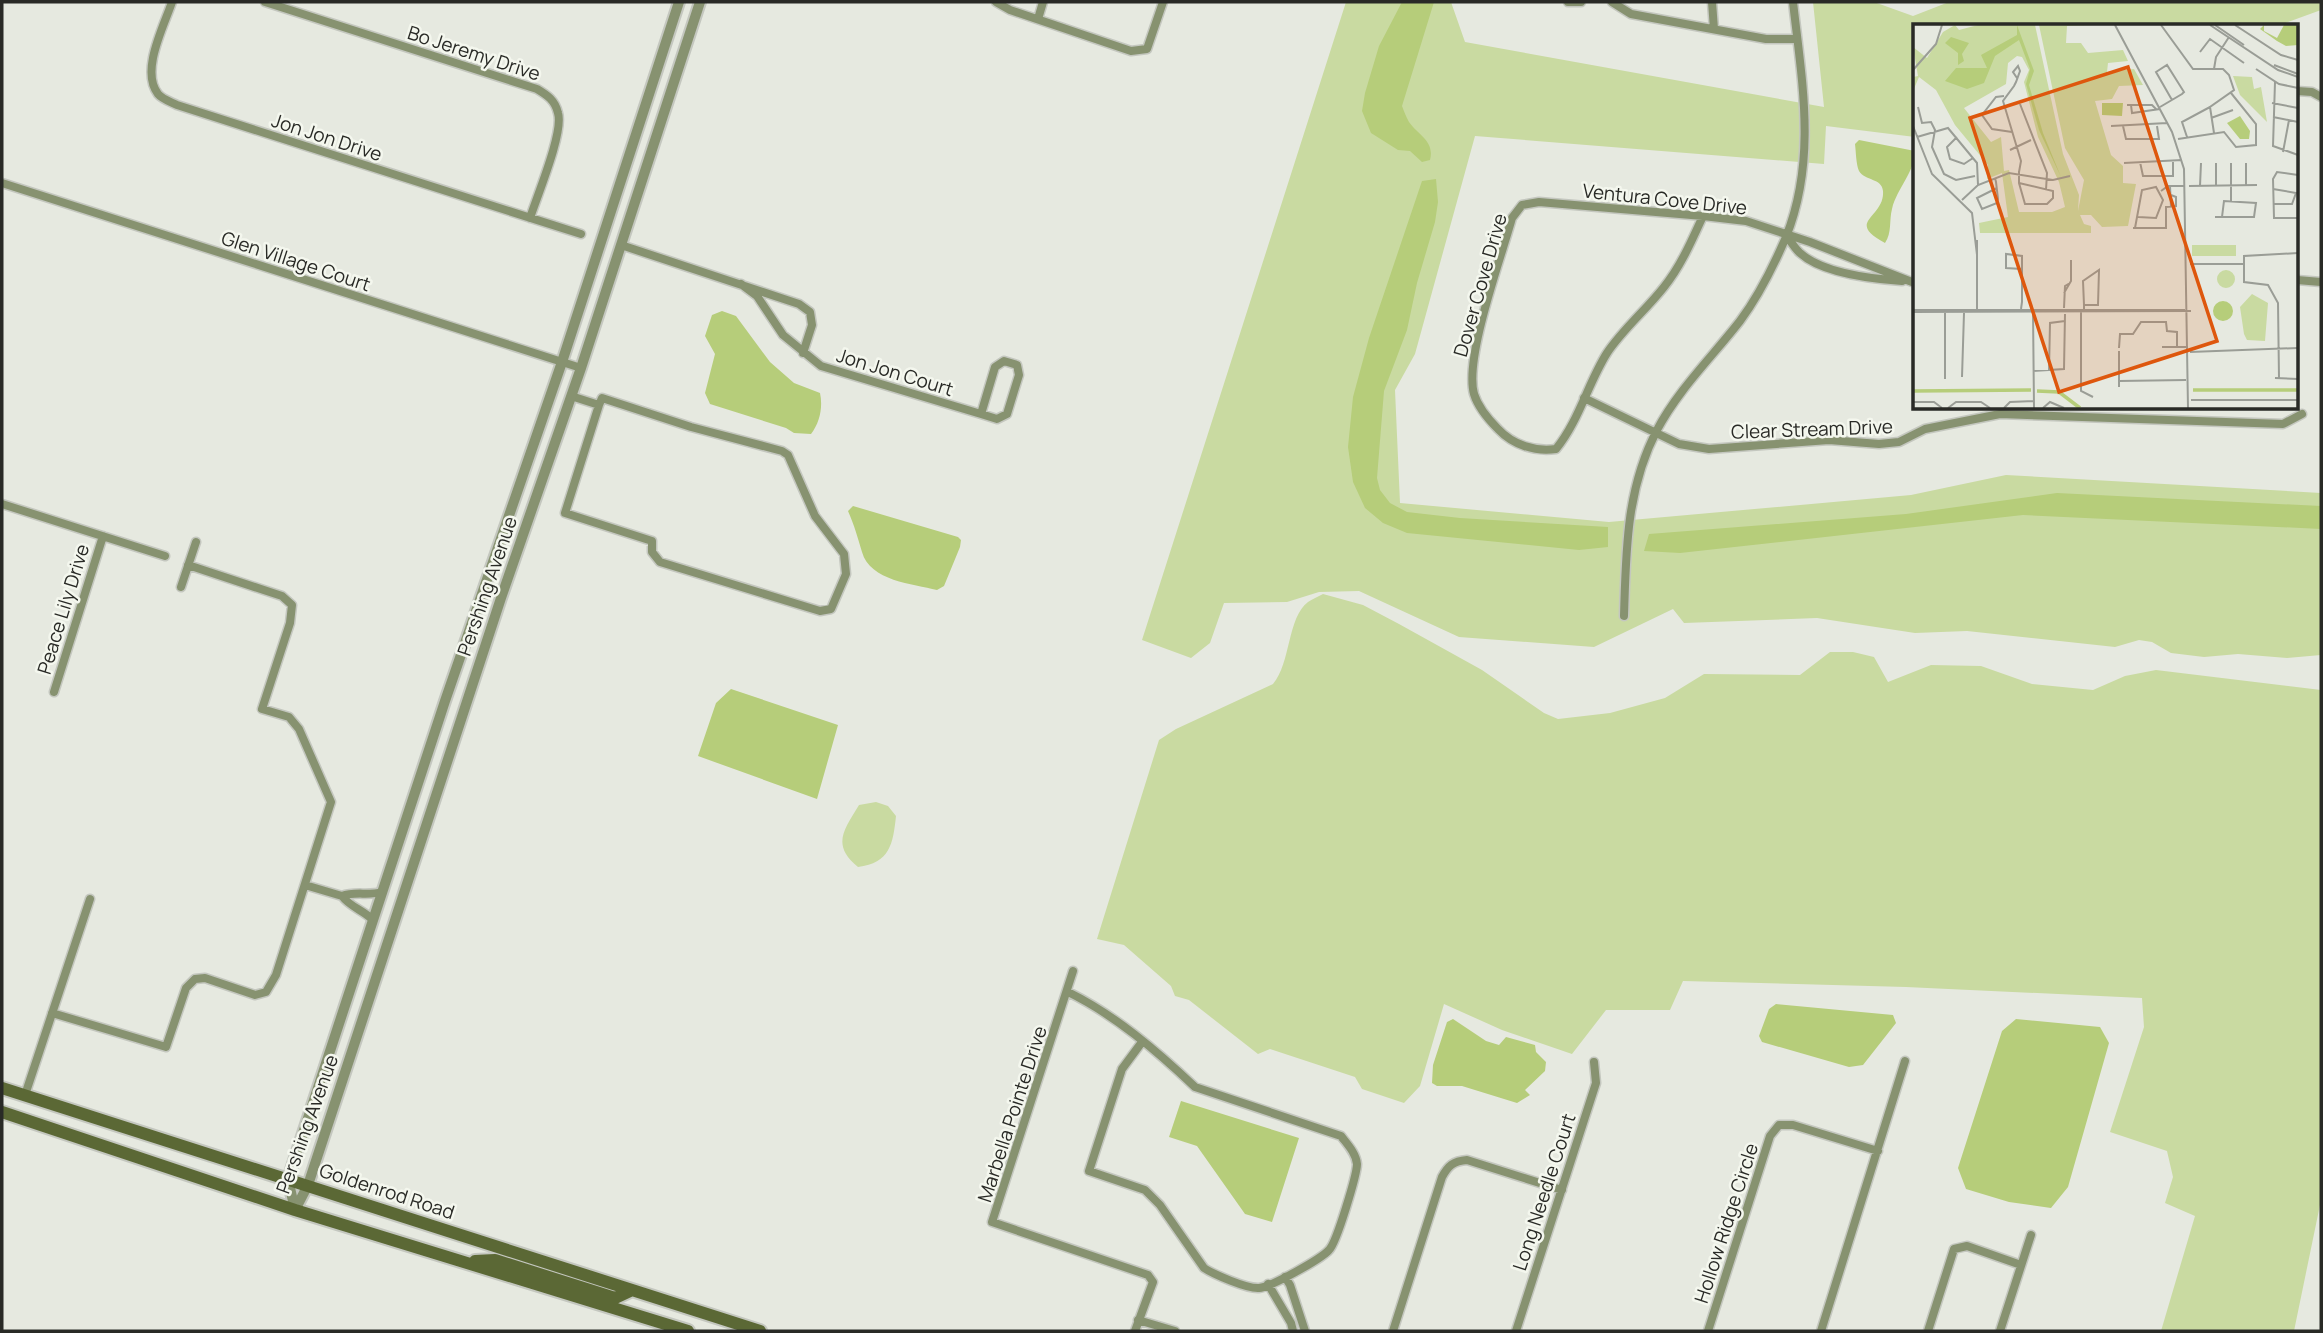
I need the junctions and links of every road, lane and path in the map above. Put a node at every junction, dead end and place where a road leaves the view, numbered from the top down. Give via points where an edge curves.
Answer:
1 (172, 2) edge
2 (265, 2) edge
3 (679, 2) edge
4 (996, 2) edge
5 (1043, 2) edge
6 (1163, 2) edge
7 (1568, 2) edge
8 (1581, 2) edge
9 (1612, 2) edge
10 (1712, 2) edge
11 (1793, 2) edge
12 (696, 3) edge
13 (1038, 19) junction
14 (1714, 29) junction
15 (1797, 39) junction
16 (2298, 91) edge
17 (2321, 97) edge
18 (2, 183) edge
19 (1539, 202) joint
20 (1703, 216) junction
21 (530, 218) junction
22 (580, 234) dead end
23 (1786, 236) junction
24 (621, 245) junction
25 (2298, 280) edge
26 (1913, 282) edge
27 (2321, 282) edge
28 (741, 284) junction
29 (803, 354) junction
30 (562, 362) junction
31 (581, 368) junction
32 (571, 396) junction
33 (1584, 398) junction
34 (599, 405) junction
35 (2000, 411) edge
36 (981, 414) junction
37 (2302, 414) dead end
38 (1656, 432) junction
39 (2, 504) edge
40 (103, 536) junction
41 (195, 541) dead end
42 (165, 556) dead end
43 (188, 565) junction
44 (181, 587) dead end
45 (1624, 616) dead end
46 (54, 692) dead end
47 (305, 885) junction
48 (382, 892) junction
49 (342, 896) junction
50 (90, 899) dead end
51 (373, 920) junction
52 (1073, 971) dead end
53 (1068, 992) junction
54 (52, 1013) junction
55 (1142, 1042) junction
56 (1905, 1061) dead end
57 (1594, 1062) dead end
58 (2, 1088) edge
59 (24, 1095) junction
60 (2, 1112) edge
61 (1878, 1151) junction
62 (288, 1179) junction
63 (308, 1185) junction
64 (1562, 1190) junction
65 (295, 1210) junction
66 (2031, 1235) dead end
67 (464, 1261) junction
68 (2021, 1265) junction
69 (1285, 1277) junction
70 (1268, 1284) junction
71 (632, 1290) junction
72 (1138, 1320) junction
73 (654, 1326) edge
74 (688, 1331) edge
75 (738, 1331) edge
76 (760, 1331) edge
77 (1135, 1331) edge
78 (1175, 1331) edge
79 (1293, 1331) edge
80 (1305, 1331) edge
81 (1393, 1331) edge
82 (1516, 1331) edge
83 (1708, 1331) edge
84 (1821, 1331) edge
85 (1928, 1331) edge
86 (2000, 1331) edge

1 - 21 street, Jon Jon Drive via 151,63 151,79 159,95 177,105
2 - 21 street, Bo Jeremy Drive via 551,97 559,114 559,130
3 - 30 street, Pershing Avenue
4 - 13 street
5 - 13 street
6 - 13 street via 1147,49 1130,51
7 - 8 street
9 - 14 street via 1631,14
10 - 14 street
11 - 15 street
12 - 24 street, Pershing Avenue
14 - 15 street via 1766,39
15 - 23 street via 1807,127 1801,180
16 - 17 street
18 - 30 street, Glen Village Court
19 - 20 street, Ventura Cove Drive
19 - 33 street, Dover Cove Drive via 1522,205 1512,218 1475,351 1471,375 1475,396 1504,436 1531,449 1556,449
20 - 23 street, Ventura Cove Drive via 1746,221
20 - 33 street via 1665,287 1616,340
21 - 22 street, Jon Jon Drive
23 - 26 street, Ventura Cove Drive
23 - 26 street via 1801,254 1828,267 1867,278
23 - 38 street via 1742,318 1690,380
24 - 28 street, Jon Jon Court
24 - 31 street, Pershing Avenue
25 - 27 street
28 - 29 street, Jon Jon Court via 757,296 783,335
28 - 29 street, Jon Jon Court via 810,312 813,325
29 - 36 street, Jon Jon Court via 821,366
30 - 31 street, Glen Village Court
30 - 48 street, Pershing Avenue
31 - 32 street, Pershing Avenue
32 - 34 street
32 - 63 street, Pershing Avenue
33 - 38 street, Clear Stream Drive
34 - 34 street via 565,513 652,541 652,552 660,562 820,611 831,609 846,574 844,554 815,516 788,455 602,398
35 - 37 street, Clear Stream Drive via 2283,424
35 - 38 street, Clear Stream Drive via 1879,444 1829,440 1709,449 1679,444
36 - 36 street via 997,419 1007,414 1019,375 1017,365 1004,361 995,367
38 - 45 street via 1636,480 1627,531
39 - 40 street
40 - 42 street
40 - 46 street, Peace Lily Drive
41 - 43 street
43 - 44 street
43 - 47 street via 282,596 292,605 262,709 289,717 299,729 331,802
47 - 49 street
47 - 54 street via 270,988 255,995 205,978 195,979 186,988 166,1047
48 - 49 street
48 - 51 street, Pershing Avenue
49 - 51 street
50 - 54 street
51 - 62 street, Pershing Avenue
52 - 53 street, Marbella Pointe Drive
53 - 55 street via 1099,1007
53 - 72 street, Marbella Pointe Drive via 992,1222 1148,1275 1153,1282
54 - 59 street
55 - 69 street via 1195,1087 1341,1136 1353,1153 1357,1165 1337,1237 1329,1251
55 - 70 street via 1122,1069 1089,1171 1145,1190 1213,1274 1258,1288
56 - 61 street
57 - 64 street, Long Needle Court via 1597,1083
58 - 59 main road, Goldenrod Road
59 - 62 main road, Goldenrod Road
60 - 65 main road
61 - 83 street, Hollow Ridge Circle via 1793,1125 1779,1125 1770,1136
61 - 84 street
62 - 63 main road, Goldenrod Road
62 - 65 street, Pershing Avenue
63 - 65 street, Pershing Avenue
63 - 71 main road, Goldenrod Road
64 - 81 street via 1467,1160 1448,1167
64 - 82 street, Long Needle Court
65 - 67 main road
66 - 68 street
67 - 71 main road via 495,1260 615,1298
67 - 73 main road
68 - 85 street via 1967,1246 1954,1250
68 - 86 street
69 - 70 street
69 - 80 street
70 - 79 street
71 - 76 main road, Goldenrod Road
72 - 77 street, Marbella Pointe Drive
72 - 78 street
73 - 74 main road
73 - 75 main road via 668,1313 679,1312

